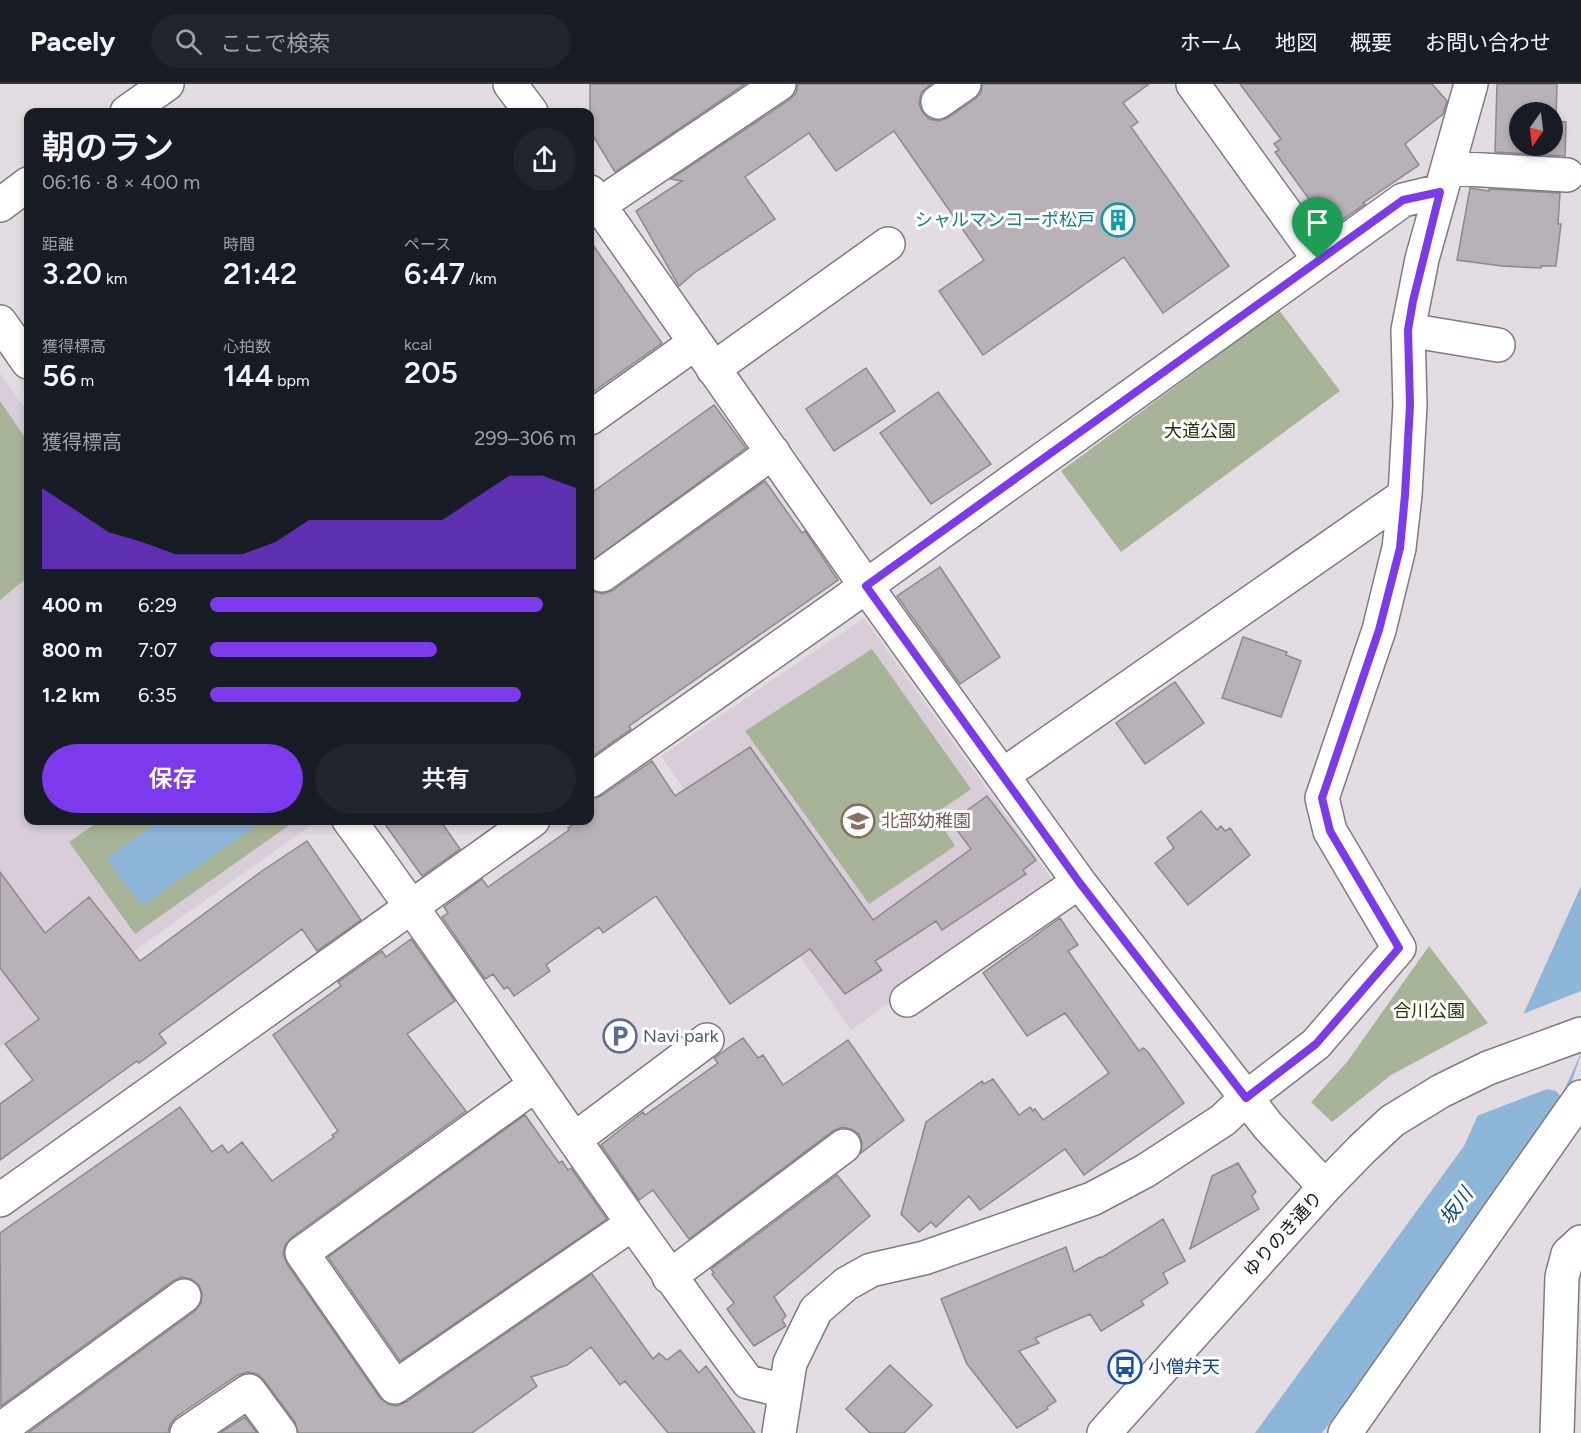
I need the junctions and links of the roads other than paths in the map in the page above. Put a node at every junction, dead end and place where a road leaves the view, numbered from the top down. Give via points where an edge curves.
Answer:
1 (167, 84) edge
2 (510, 84) edge
3 (779, 84) edge
4 (1193, 84) edge
5 (1471, 84) edge
6 (133, 108) edge
7 (528, 108) edge
8 (1567, 174) dead end
9 (1444, 180) junction
10 (24, 187) edge
11 (594, 198) edge
12 (0, 205) edge
13 (888, 244) dead end
14 (1318, 259) junction
15 (0, 322) edge
16 (1408, 330) junction
17 (1498, 345) dead end
18 (24, 356) edge
19 (704, 356) junction
20 (594, 416) edge
21 (773, 452) junction
22 (1405, 495) junction
23 (602, 575) dead end
24 (866, 586) junction
25 (1003, 775) junction
26 (594, 778) edge
27 (353, 825) edge
28 (526, 825) edge
29 (1079, 882) junction
30 (411, 906) junction
31 (907, 1000) dead end
32 (1581, 1034) edge
33 (707, 1040) dead end
34 (535, 1085) junction
35 (1581, 1097) edge
36 (1246, 1098) junction
37 (575, 1139) junction
38 (844, 1146) dead end
39 (1325, 1187) junction
40 (0, 1200) edge
41 (632, 1224) junction
42 (1581, 1242) edge
43 (669, 1277) junction
44 (184, 1296) dead end
45 (1569, 1361) edge
46 (785, 1391) junction
47 (0, 1430) edge
48 (187, 1433) edge
49 (280, 1433) edge
50 (779, 1433) edge
51 (1104, 1433) edge
52 (1345, 1433) edge
53 (1557, 1433) edge

1 - 6 street
2 - 7 street
3 - 11 street
4 - 14 street
5 - 9 street
8 - 9 street
9 - 14 street via 1403,200
9 - 16 street
10 - 12 street
11 - 19 street
13 - 19 street
14 - 24 street
15 - 18 street
16 - 17 street
16 - 22 street via 1410,405
19 - 20 street
19 - 21 street
21 - 23 street
21 - 24 street
22 - 25 street
22 - 36 street via 1400,548 1379,630 1322,798 1330,831 1399,948 1316,1044
24 - 25 street
24 - 26 street
25 - 29 street
27 - 30 street
28 - 30 street
29 - 31 street
29 - 36 street
30 - 34 street
30 - 40 street
32 - 39 street, ゆりのき通り via 1488,1068 1441,1091 1392,1122
33 - 37 street
34 - 37 street
34 - 41 street via 302,1253 395,1387
35 - 52 street
36 - 39 street
36 - 46 street via 1223,1120 1145,1171 1092,1199 924,1258 871,1270 846,1284 816,1310 790,1364
37 - 41 street
38 - 43 street
39 - 51 street, ゆりのき通り
41 - 43 street
42 - 45 street via 1568,1254 1562,1277
43 - 46 street via 748,1382
44 - 47 street
45 - 53 street
46 - 50 street
48 - 49 street via 249,1391

